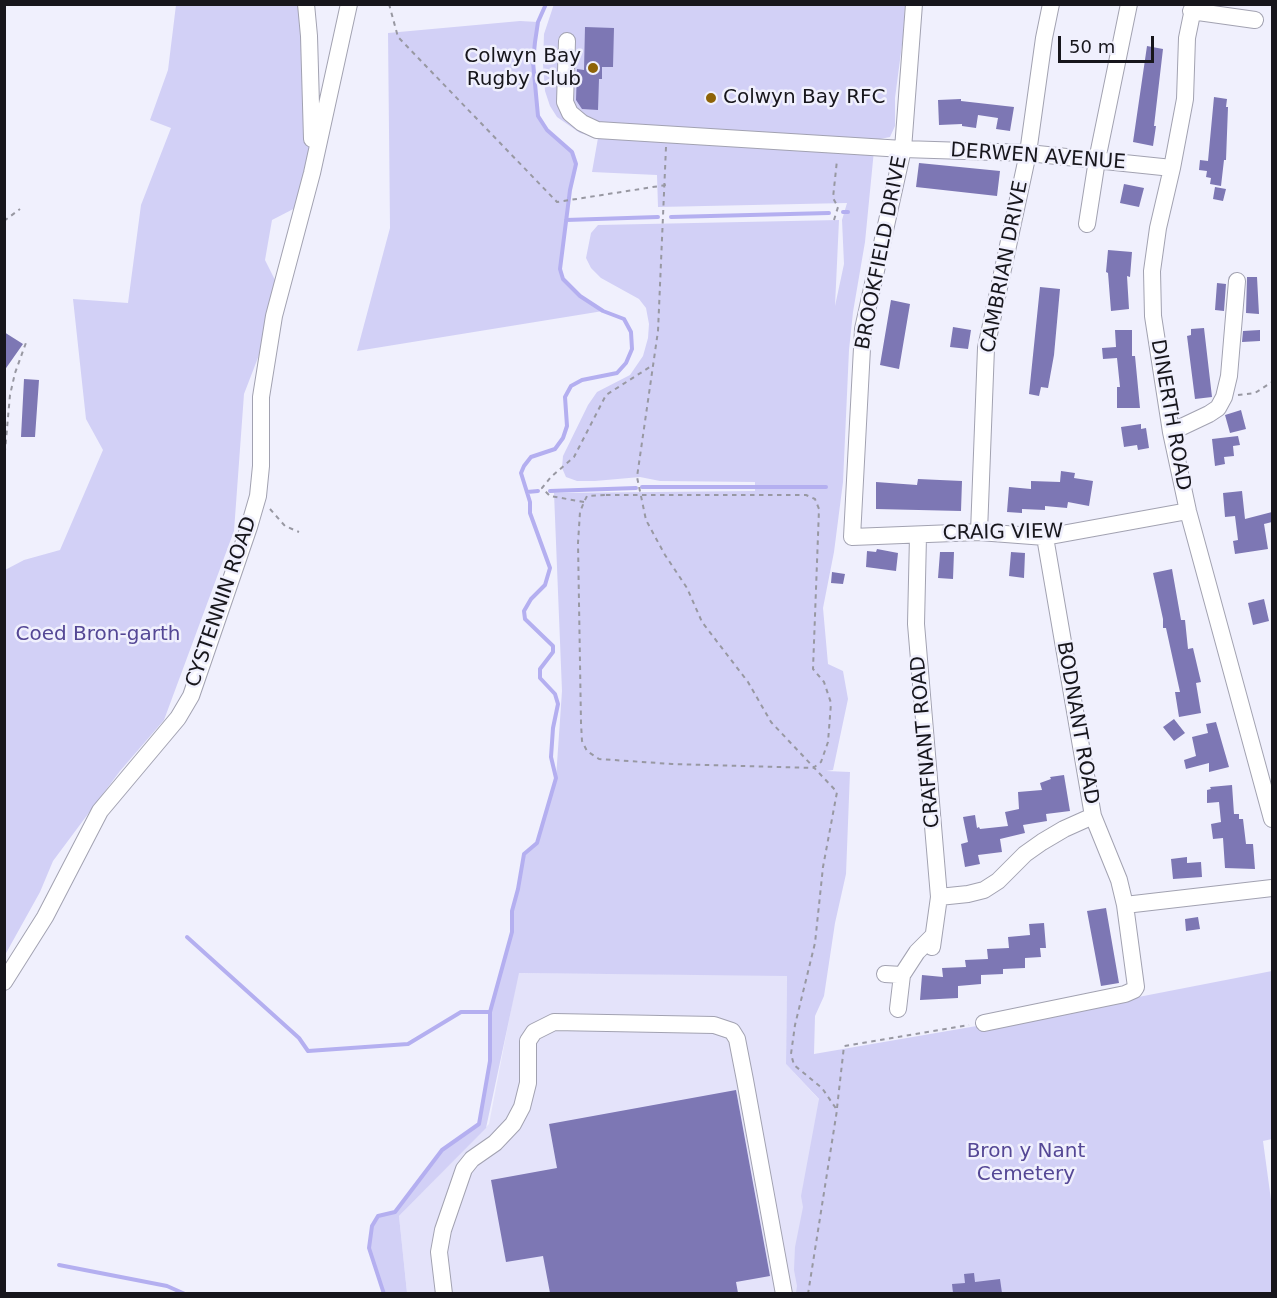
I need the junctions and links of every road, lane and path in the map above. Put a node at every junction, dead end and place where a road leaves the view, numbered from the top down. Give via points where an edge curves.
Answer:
1 (306, 4) edge
2 (349, 4) edge
3 (389, 4) edge
4 (914, 4) edge
5 (1051, 4) edge
6 (1129, 4) edge
7 (1193, 8) edge
8 (1255, 20) dead end
9 (567, 41) dead end
10 (666, 134) junction
11 (839, 145) junction
12 (903, 149) junction
13 (1028, 153) junction
14 (1097, 160) junction
15 (1172, 168) junction
16 (312, 173) junction
17 (666, 185) junction
18 (20, 208) dead end
19 (834, 220) dead end
20 (4, 221) edge
21 (1087, 224) dead end
22 (1237, 281) dead end
23 (27, 340) dead end
24 (654, 364) junction
25 (1272, 382) edge
26 (1224, 397) junction
27 (1171, 432) junction
28 (4, 462) edge
29 (640, 495) junction
30 (258, 496) junction
31 (584, 502) junction
32 (1188, 512) junction
33 (299, 532) dead end
34 (979, 532) junction
35 (918, 536) junction
36 (852, 537) joint
37 (1045, 537) junction
38 (813, 768) junction
39 (1093, 816) junction
40 (1272, 819) edge
41 (1272, 888) edge
42 (939, 897) junction
43 (1125, 905) junction
44 (4, 982) edge
45 (898, 1009) dead end
46 (984, 1023) joint
47 (837, 1110) junction
48 (444, 1293) edge
49 (784, 1293) edge
50 (808, 1293) edge

1 - 16 street
2 - 16 street
3 - 17 path via 398,37 557,202
4 - 12 street, BROOKFIELD DRIVE
5 - 13 street, CAMBRIAN DRIVE
6 - 14 street
7 - 8 street
7 - 15 street, DINERTH ROAD via 1186,38 1185,99
9 - 10 street, DERWEN AVENUE via 565,102 570,113 597,130
10 - 11 street, DERWEN AVENUE
10 - 17 path
11 - 12 street, DERWEN AVENUE
11 - 19 path via 833,198 838,207
12 - 13 street, DERWEN AVENUE
12 - 36 street, BROOKFIELD DRIVE via 863,329
13 - 14 street, DERWEN AVENUE
13 - 34 street, CAMBRIAN DRIVE via 986,348
14 - 15 street, DERWEN AVENUE
14 - 21 street
15 - 27 street, DINERTH ROAD via 1152,272 1153,316
16 - 30 street, CYSTENNIN ROAD via 273,316 261,397
17 - 24 path
18 - 20 path
22 - 26 street
23 - 28 path via 10,395
24 - 29 path via 637,477
24 - 31 path via 606,395 574,457 542,488 550,496
25 - 26 path via 1256,393
26 - 27 street via 1209,414
27 - 32 street, DINERTH ROAD
29 - 31 path via 587,496
29 - 38 path via 646,520 687,588 702,622 748,682 771,722
29 - 38 path via 806,495 815,499 819,515 813,669 824,682 831,703 828,742 821,762
30 - 33 path via 285,526
30 - 44 street, CYSTENNIN ROAD via 190,696 178,718 100,812 45,917
31 - 38 path via 580,512 578,577 581,723 587,752 598,759 617,761
32 - 37 street, CRAIG VIEW
32 - 40 street, DINERTH ROAD
34 - 35 street, CRAIG VIEW
34 - 37 street, CRAIG VIEW
35 - 36 street, CRAIG VIEW
35 - 42 street, CRAFNANT ROAD via 916,624
37 - 39 street, BODNANT ROAD
38 - 47 path via 837,792 814,944 791,1054 794,1065 822,1088
39 - 42 street via 1042,842 984,890
39 - 43 street, BODNANT ROAD
41 - 43 street
42 - 45 street, CRAFNANT ROAD via 932,942 893,975
43 - 46 street, BODNANT ROAD via 1134,990
46 - 47 path via 844,1046
47 - 50 path
48 - 49 street via 439,1252 464,1169 513,1124 528,1083 528,1041 534,1032 554,1022 714,1026 732,1031 737,1039

